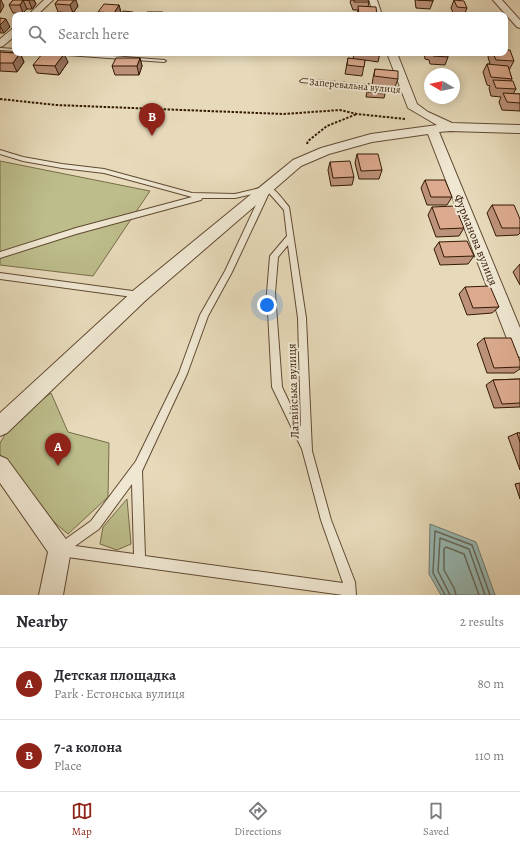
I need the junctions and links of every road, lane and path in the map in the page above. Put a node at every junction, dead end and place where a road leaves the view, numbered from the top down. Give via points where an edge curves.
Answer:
1 (49, 0) edge
2 (373, 0) edge
3 (498, 0) edge
4 (35, 12) edge
5 (377, 12) edge
6 (520, 25) edge
7 (12, 34) edge
8 (0, 44) edge
9 (0, 49) edge
10 (12, 50) edge
11 (95, 56) edge
12 (393, 56) edge
13 (164, 61) dead end
14 (303, 80) dead end
15 (406, 90) junction
16 (0, 99) edge
17 (357, 114) junction
18 (434, 125) junction
19 (520, 129) edge
20 (0, 152) edge
21 (301, 161) junction
22 (268, 188) junction
23 (208, 195) junction
24 (290, 237) junction
25 (0, 255) edge
26 (0, 276) edge
27 (140, 295) junction
28 (520, 349) edge
29 (0, 426) edge
30 (307, 451) junction
31 (0, 466) edge
32 (137, 469) junction
33 (60, 550) junction
34 (140, 561) junction
35 (349, 592) edge
36 (51, 595) edge

1 - 4 street
2 - 5 street
3 - 6 street
7 - 8 street
9 - 10 lane
11 - 13 lane
12 - 15 street
14 - 15 lane, Заперевальна вулиця
15 - 18 street via 412,106
16 - 17 path via 56,105 180,111 284,114 340,110
17 - 18 path via 421,121
17 - 21 path via 327,126 308,141
18 - 19 street
18 - 21 street via 371,138 325,151
18 - 28 street, Фурманова вулиця
20 - 23 lane via 23,159 104,171 192,195
21 - 22 street
22 - 23 lane via 235,196
22 - 24 lane, Латвiйська вулиця via 287,210
22 - 27 street
22 - 32 lane via 228,272 204,315 183,374
23 - 25 lane
24 - 30 lane, Латвiйська вулиця via 302,318
24 - 30 lane via 274,256 271,293 277,387
26 - 27 lane
27 - 29 street
30 - 35 lane, Латвiйська вулиця
31 - 33 street
32 - 33 lane via 95,525
32 - 34 lane
33 - 34 lane
33 - 36 street
34 - 35 lane

